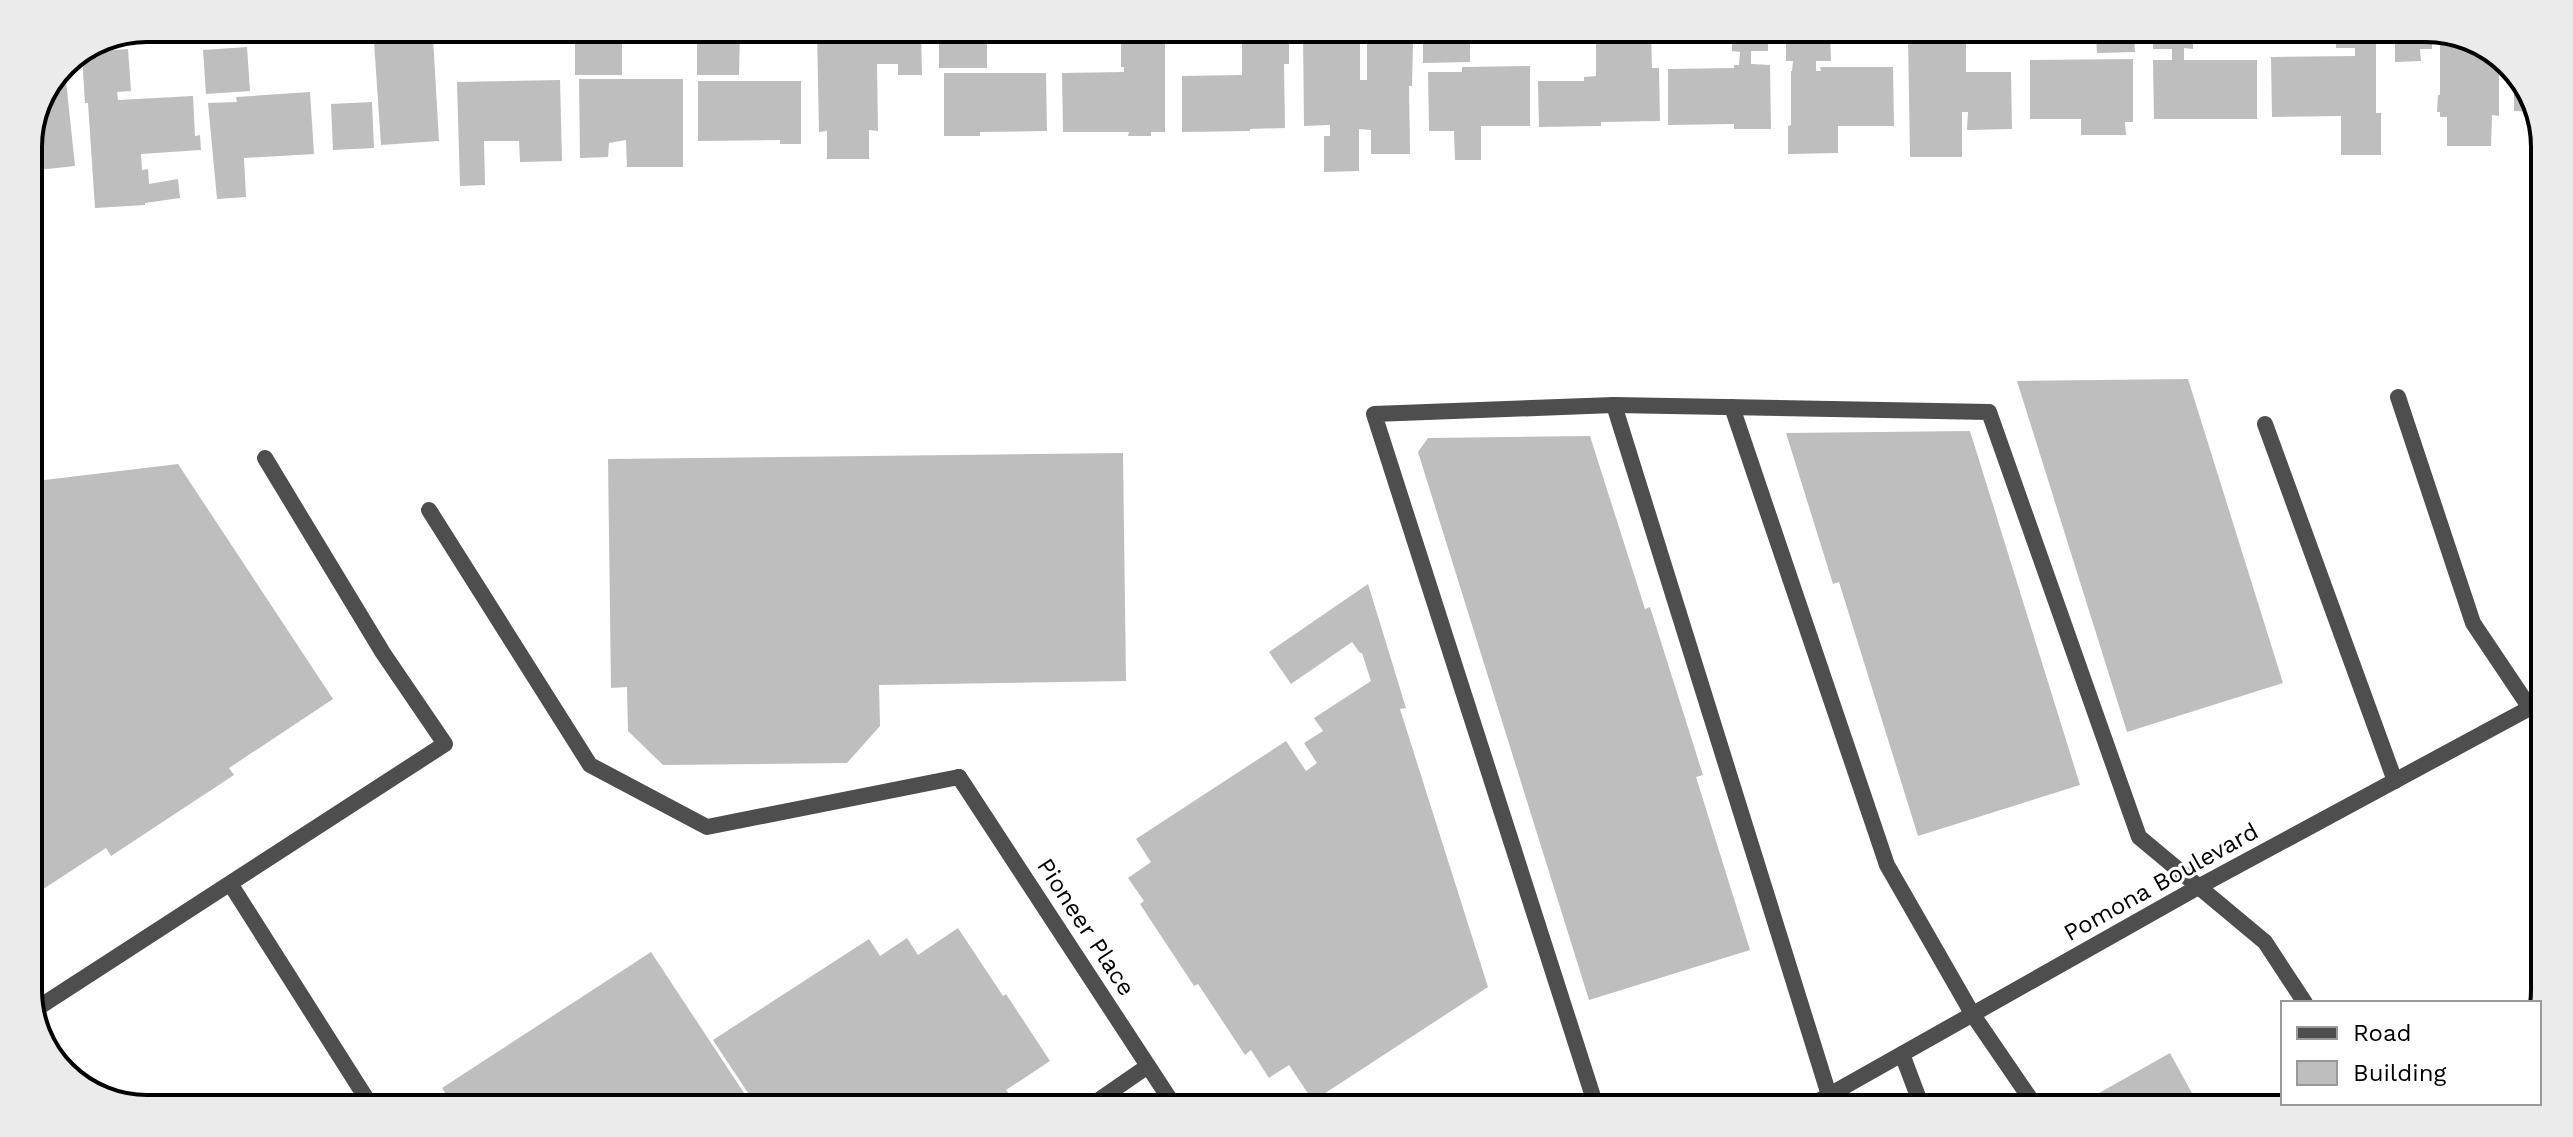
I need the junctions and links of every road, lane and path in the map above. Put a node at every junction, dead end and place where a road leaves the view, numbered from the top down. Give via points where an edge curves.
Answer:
1 (2398, 397) dead end
2 (1614, 405) junction
3 (1732, 407) junction
4 (2265, 424) dead end
5 (265, 458) dead end
6 (429, 510) dead end
7 (2531, 702) edge
8 (2531, 708) edge
9 (2395, 781) junction
10 (231, 885) junction
11 (2200, 886) junction
12 (2304, 1001) edge
13 (43, 1005) edge
14 (1973, 1015) junction
15 (1902, 1054) junction
16 (1148, 1066) junction
17 (364, 1095) edge
18 (1106, 1095) edge
19 (1167, 1095) edge
20 (1592, 1095) edge
21 (1829, 1095) joint
22 (1917, 1095) edge
23 (2028, 1095) edge

1 - 7 street via 2473,623
2 - 3 street
2 - 20 street via 1374,414
2 - 21 street
3 - 11 street via 1989,412 2139,837
3 - 14 street via 1887,865
4 - 9 street
5 - 10 street via 383,653 445,744
6 - 16 street, Pioneer Place via 590,765 707,827 959,777
8 - 9 street, Pomona Boulevard
9 - 11 street, Pomona Boulevard
10 - 13 street
10 - 17 street
11 - 12 street via 2265,942
11 - 14 street, Pomona Boulevard
14 - 15 street, Pomona Boulevard
14 - 23 street
15 - 21 street, Pomona Boulevard
15 - 22 street
16 - 18 street
16 - 19 street, Pioneer Place

